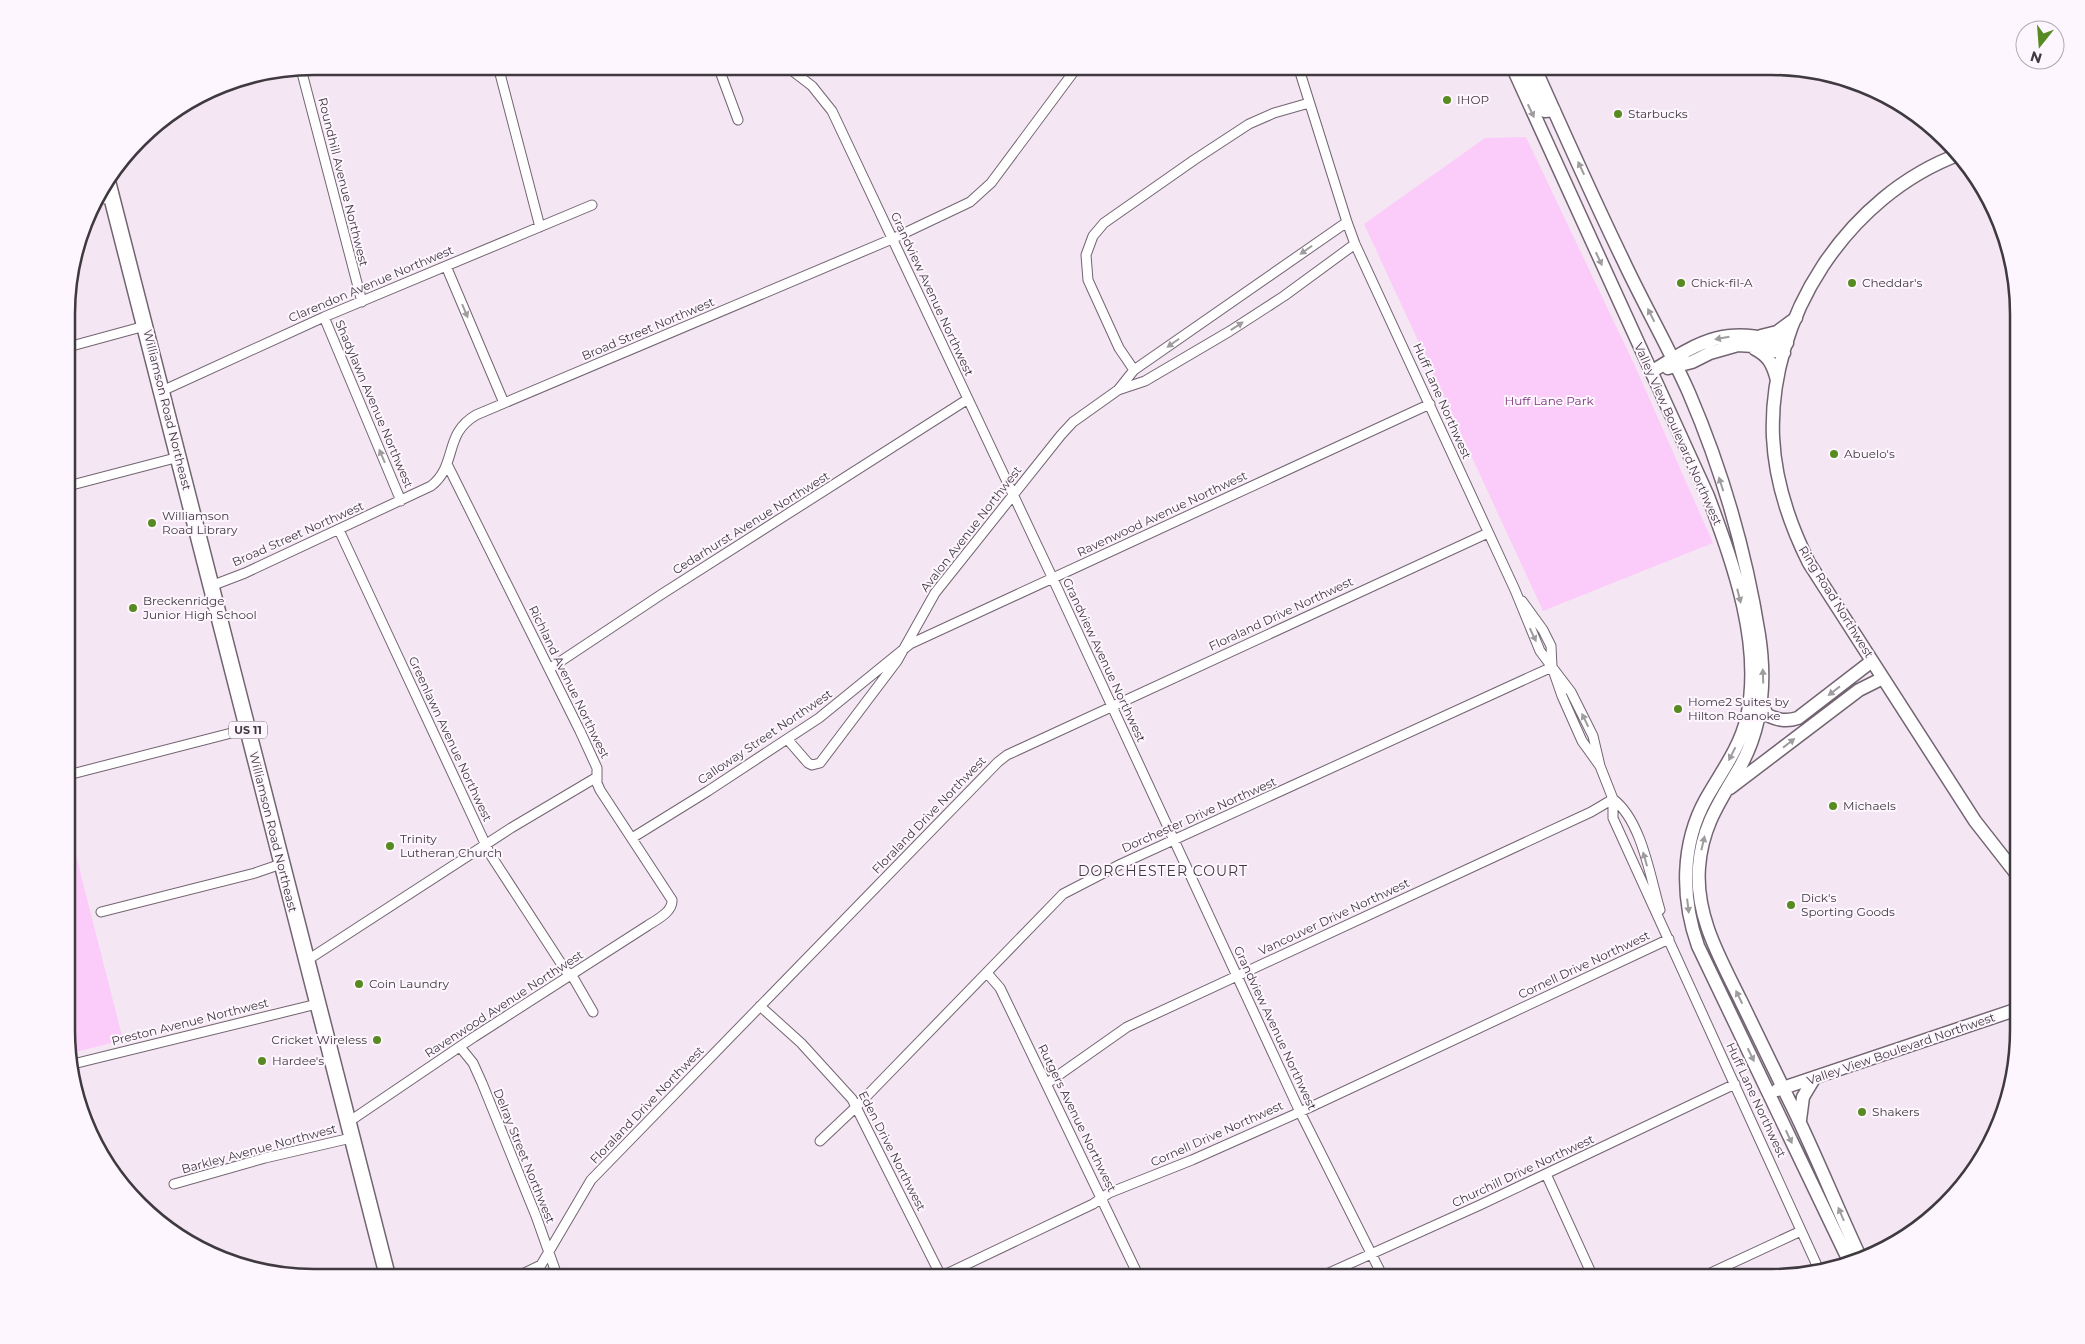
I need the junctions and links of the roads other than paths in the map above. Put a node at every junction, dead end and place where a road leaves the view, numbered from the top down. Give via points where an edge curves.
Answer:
1 (500, 75) edge
2 (721, 75) edge
3 (800, 75) edge
4 (1071, 75) edge
5 (1301, 75) edge
6 (1516, 75) edge
7 (1527, 75) edge
8 (1538, 75) edge
9 (304, 76) edge
10 (1309, 103) junction
11 (1554, 110) junction
12 (738, 120) dead end
13 (1953, 158) edge
14 (110, 190) edge
15 (592, 206) dead end
16 (1347, 222) junction
17 (540, 227) junction
18 (892, 239) junction
19 (1355, 244) junction
20 (446, 266) junction
21 (362, 302) junction
22 (324, 317) junction
23 (1796, 318) junction
24 (145, 326) junction
25 (1756, 336) junction
26 (75, 345) edge
27 (1743, 346) junction
28 (1785, 348) junction
29 (1674, 362) junction
30 (1134, 370) junction
31 (1652, 372) junction
32 (1777, 383) junction
33 (162, 390) junction
34 (1118, 390) junction
35 (968, 399) junction
36 (504, 403) junction
37 (1430, 404) junction
38 (179, 457) junction
39 (448, 464) junction
40 (75, 484) edge
41 (1013, 494) junction
42 (401, 501) junction
43 (1712, 508) junction
44 (339, 530) junction
45 (1488, 533) junction
46 (1053, 579) junction
47 (1750, 585) junction
48 (211, 586) junction
49 (905, 648) junction
50 (1872, 661) junction
51 (1552, 667) junction
52 (550, 669) junction
53 (1883, 678) junction
54 (1762, 704) junction
55 (1111, 706) junction
56 (247, 729) junction
57 (788, 740) junction
58 (75, 773) edge
59 (597, 778) junction
60 (1722, 794) junction
61 (1613, 799) junction
62 (632, 838) junction
63 (1174, 840) junction
64 (486, 845) junction
65 (281, 864) junction
66 (2010, 866) edge
67 (672, 905) joint
68 (101, 912) dead end
69 (1669, 939) junction
70 (306, 961) junction
71 (987, 973) junction
72 (570, 975) junction
73 (1237, 976) junction
74 (317, 1004) junction
75 (760, 1006) junction
76 (593, 1012) dead end
77 (2010, 1012) edge
78 (460, 1047) junction
79 (77, 1063) edge
80 (1815, 1077) junction
81 (1046, 1084) junction
82 (1735, 1084) junction
83 (1783, 1088) junction
84 (1769, 1093) junction
85 (857, 1106) junction
86 (1300, 1112) junction
87 (1800, 1122) junction
88 (349, 1130) junction
89 (820, 1141) dead end
90 (1546, 1174) junction
91 (174, 1184) dead end
92 (1102, 1198) junction
93 (1801, 1231) junction
94 (549, 1252) junction
95 (1858, 1253) edge
96 (1372, 1254) junction
97 (1847, 1256) edge
98 (1816, 1264) edge
99 (386, 1269) edge
100 (533, 1269) edge
101 (555, 1269) edge
102 (937, 1269) edge
103 (958, 1269) edge
104 (1135, 1269) edge
105 (1338, 1269) edge
106 (1379, 1269) edge
107 (1589, 1269) edge
108 (1719, 1269) edge

1 - 17 street
2 - 12 street
3 - 18 street, Grandview Avenue Northwest via 832,111
4 - 18 street, Broad Street Northwest via 981,193 957,209
5 - 10 street, Huff Lane Northwest
6 -> 31 main road, Valley View Boulevard Northwest
7 - 11 main road via 1540,107
8 - 11 main road, Valley View Boulevard Northwest
9 - 21 street, Roundhill Avenue Northwest
10 - 16 street, Huff Lane Northwest
10 - 30 street via 1250,124 1104,222 1092,236 1086,255 1088,280 1119,348
29 -> 11 main road, Valley View Boulevard Northwest
13 - 23 main road, Ring Road Northwest via 1915,177 1859,221 1826,262
14 - 24 main road, Williamson Road Northeast / US 11
15 - 17 street, Clarendon Avenue Northwest
16 - 19 street, Huff Lane Northwest
16 -> 30 street, Avalon Avenue Northwest
17 - 20 street, Clarendon Avenue Northwest
18 - 35 street, Grandview Avenue Northwest
18 - 36 street, Broad Street Northwest
34 -> 19 street, Avalon Avenue Northwest via 1145,381 1230,331
19 - 37 street, Huff Lane Northwest
20 - 21 street, Clarendon Avenue Northwest
20 -> 36 street
21 - 22 street, Clarendon Avenue Northwest
22 - 33 street, Clarendon Avenue Northwest
42 -> 22 street, Shadylawn Avenue Northwest
23 - 25 main road via 1777,332
23 - 28 main road, Ring Road Northwest
24 - 26 street
24 - 33 main road, Williamson Road Northeast / US 11
25 - 28 main road
25 -> 29 main road via 1739,335 1705,341 1693,346
27 - 28 main road
27 - 29 main road via 1725,348 1692,362
27 - 32 main road via 1765,354
28 - 32 main road, Ring Road Northwest
29 - 31 main road
47 -> 29 main road, Valley View Boulevard Northwest via 1708,440
30 - 34 street, Avalon Avenue Northwest
31 - 43 main road, Valley View Boulevard Northwest
32 - 50 main road, Ring Road Northwest via 1774,445 1790,519 1809,564
33 - 38 main road, Williamson Road Northeast / US 11
34 - 41 street, Avalon Avenue Northwest via 1061,435
35 - 41 street, Grandview Avenue Northwest
35 - 52 street, Cedarhurst Avenue Northwest
36 - 39 street, Broad Street Northwest via 476,415 461,426
37 - 45 street, Huff Lane Northwest
37 - 46 street, Ravenwood Avenue Northwest
38 - 40 street
38 - 48 main road, Williamson Road Northeast / US 11
39 - 42 street, Broad Street Northwest via 438,481
39 - 52 street, Richland Avenue Northwest
41 - 46 street, Grandview Avenue Northwest
41 - 49 street, Avalon Avenue Northwest via 935,593
42 - 44 street, Broad Street Northwest
43 - 47 main road via 1720,512
43 -> 84 main road, Valley View Boulevard Northwest via 1741,601 1748,635 1751,685 1740,738 1706,799 1692,835 1686,893 1698,946
44 - 48 street, Broad Street Northwest
44 - 64 street, Greenlawn Avenue Northwest
45 - 51 street, Huff Lane Northwest via 1540,651
45 - 55 street, Floraland Drive Northwest
46 - 49 street, Ravenwood Avenue Northwest
46 - 55 street, Grandview Avenue Northwest
54 -> 47 main road, Valley View Boulevard Northwest via 1760,641
48 - 56 main road, Williamson Road Northeast / US 11
49 - 57 street, Calloway Street Northwest via 843,700
49 - 57 street, Avalon Avenue Northwest via 820,763 808,763
50 - 53 main road, Ring Road Northwest
50 -> 54 main road via 1798,718 1778,720 1767,715
51 - 61 street, Huff Lane Northwest via 1582,741 1600,766
51 - 63 street, Dorchester Drive Northwest
52 - 59 street, Richland Avenue Northwest via 598,768
60 -> 53 main road via 1860,690
53 - 66 main road, Ring Road Northwest via 1975,821
54 - 60 main road, Valley View Boulevard Northwest via 1750,745
55 - 63 street, Grandview Avenue Northwest
55 - 75 street, Floraland Drive Northwest via 998,762
56 - 58 street
56 - 65 main road, Williamson Road Northeast / US 11
57 - 62 street, Calloway Street Northwest
59 - 62 street, Richland Avenue Northwest via 600,790
59 - 64 street
83 -> 60 main road, Valley View Boulevard Northwest via 1714,945 1701,907 1698,885 1701,849 1712,813
61 - 69 street, Huff Lane Northwest via 1613,818
69 -> 61 street, Huff Lane Northwest via 1640,839 1628,813
61 - 73 street, Vancouver Drive Northwest
62 - 67 street, Richland Avenue Northwest via 672,900
63 - 71 street, Dorchester Drive Northwest via 1067,891
63 - 73 street, Grandview Avenue Northwest
64 - 70 street
64 - 72 street, Greenlawn Avenue Northwest via 506,881
65 - 68 street
65 - 70 main road, Williamson Road Northeast / US 11
67 - 72 street, Ravenwood Avenue Northwest via 647,926
69 - 82 street, Huff Lane Northwest
69 - 86 street, Cornell Drive Northwest
70 - 74 main road, Williamson Road Northeast / US 11
71 - 81 street, Rutgers Avenue Northwest via 1000,988
71 - 85 street, Dorchester Drive Northwest
72 - 76 street, Greenlawn Avenue Northwest
72 - 78 street, Ravenwood Avenue Northwest
73 - 81 street, Vancouver Drive Northwest via 1127,1026
73 - 86 street, Grandview Avenue Northwest
74 - 79 street, Preston Avenue Northwest
74 - 88 main road, Williamson Road Northeast / US 11
75 - 85 street, Eden Drive Northwest via 814,1056 845,1088
75 - 94 street, Floraland Drive Northwest via 591,1180
77 - 80 main road, Valley View Boulevard Northwest
78 - 88 street, Ravenwood Avenue Northwest
78 - 94 street, Delray Street Northwest via 473,1063 482,1083
80 - 83 main road, Valley View Boulevard Northwest
80 - 87 main road via 1803,1097
81 - 92 street, Rutgers Avenue Northwest
82 - 90 street, Churchill Drive Northwest
82 - 93 street, Huff Lane Northwest
83 - 84 main road, Valley View Boulevard Northwest
83 - 87 main road, Valley View Boulevard Northwest
84 -> 97 main road, Valley View Boulevard Northwest
85 - 89 street, Dorchester Drive Northwest
85 - 102 street, Eden Drive Northwest
86 - 92 street, Cornell Drive Northwest
86 - 96 street, Grandview Avenue Northwest
95 -> 87 main road, Valley View Boulevard Northwest
88 - 91 street, Barkley Avenue Northwest
88 - 99 main road, Williamson Road Northeast / US 11
90 - 96 street, Churchill Drive Northwest
90 - 107 street
92 - 103 street, Cornell Drive Northwest
92 - 104 street, Rutgers Avenue Northwest
93 - 98 street, Huff Lane Northwest
93 - 108 street
94 - 100 street, Floraland Drive Northwest
94 - 101 street, Delray Street Northwest
96 - 105 street, Churchill Drive Northwest
96 - 106 street, Grandview Avenue Northwest

